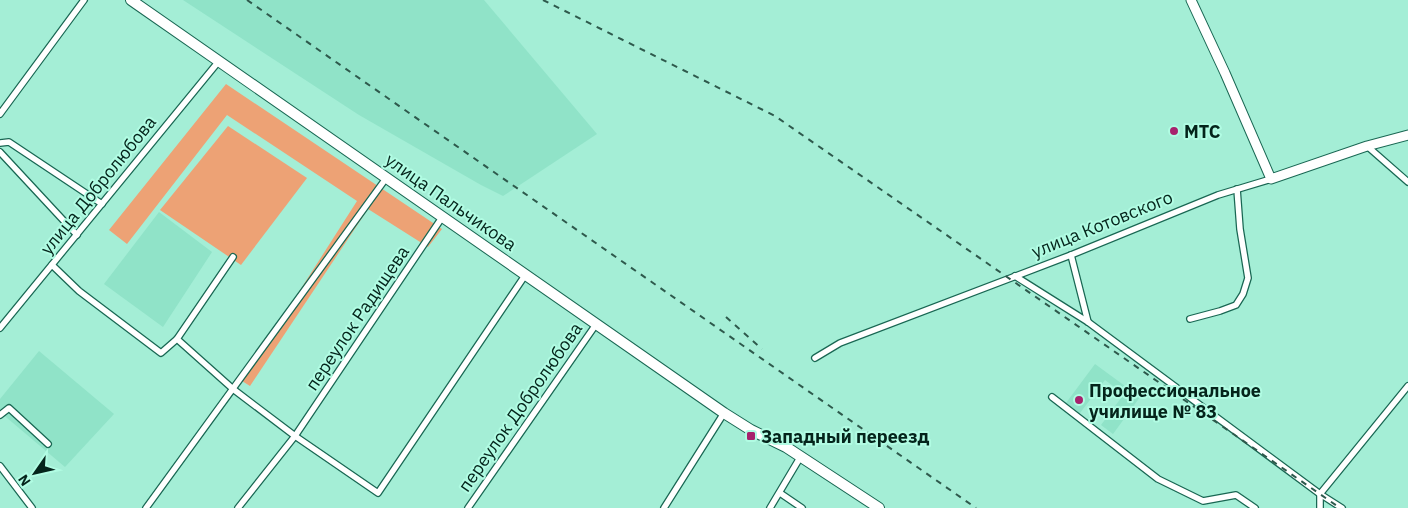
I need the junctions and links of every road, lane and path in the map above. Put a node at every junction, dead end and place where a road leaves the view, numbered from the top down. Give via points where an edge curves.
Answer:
1 (84, 0) edge
2 (132, 0) edge
3 (1191, 0) edge
4 (219, 61) junction
5 (0, 114) edge
6 (1408, 135) edge
7 (0, 143) edge
8 (1366, 146) junction
9 (0, 152) edge
10 (387, 178) junction
11 (1271, 179) junction
12 (1408, 182) edge
13 (1237, 189) junction
14 (102, 204) junction
15 (443, 216) junction
16 (77, 235) junction
17 (1071, 255) junction
18 (233, 257) dead end
19 (52, 265) junction
20 (526, 274) junction
21 (1015, 276) junction
22 (1190, 319) dead end
23 (1088, 322) junction
24 (596, 323) junction
25 (0, 328) edge
26 (177, 339) junction
27 (815, 358) dead end
28 (1408, 386) edge
29 (232, 389) junction
30 (1052, 397) dead end
31 (724, 413) junction
32 (0, 415) edge
33 (295, 436) junction
34 (48, 444) dead end
35 (801, 456) junction
36 (0, 466) edge
37 (780, 493) junction
38 (1320, 494) junction
39 (32, 508) edge
40 (146, 508) edge
41 (238, 508) edge
42 (468, 508) edge
43 (664, 508) edge
44 (770, 508) edge
45 (802, 508) edge
46 (879, 508) edge
47 (1255, 508) edge
48 (1320, 508) edge
49 (1342, 508) edge

1 - 5 street
2 - 4 main road, улица Пальчикова
3 - 11 main road
4 - 10 main road, улица Пальчикова
4 - 14 street, улица Добролюбова
6 - 8 main road, улица Котовского
7 - 14 street via 10,142
8 - 11 main road, улица Котовского
8 - 12 street
9 - 16 street
10 - 15 main road, улица Пальчикова
10 - 29 street
11 - 13 street, улица Котовского
13 - 17 street, улица Котовского
13 - 22 street via 1248,278 1243,294 1236,305
14 - 16 street, улица Добролюбова
15 - 20 main road, улица Пальчикова
15 - 33 street, переулок Радищева
16 - 19 street, улица Добролюбова
17 - 21 street, улица Котовского
17 - 23 street
18 - 26 street
19 - 25 street, улица Добролюбова
19 - 26 street via 79,291 162,352
20 - 24 main road, улица Пальчикова
20 - 33 street via 378,493
21 - 23 street
21 - 27 street, улица Котовского via 840,343
23 - 38 street
24 - 31 main road, улица Пальчикова
24 - 42 street, переулок Добролюбова
26 - 29 street
28 - 38 street
29 - 33 street
29 - 40 street
30 - 47 street via 1158,479 1203,501 1236,494
31 - 35 main road, улица Пальчикова
31 - 43 street
32 - 34 street via 9,408
33 - 41 street, переулок Радищева
35 - 37 street
35 - 46 main road, улица Пальчикова
36 - 39 street
37 - 44 street
37 - 45 street
38 - 48 street
38 - 49 street

